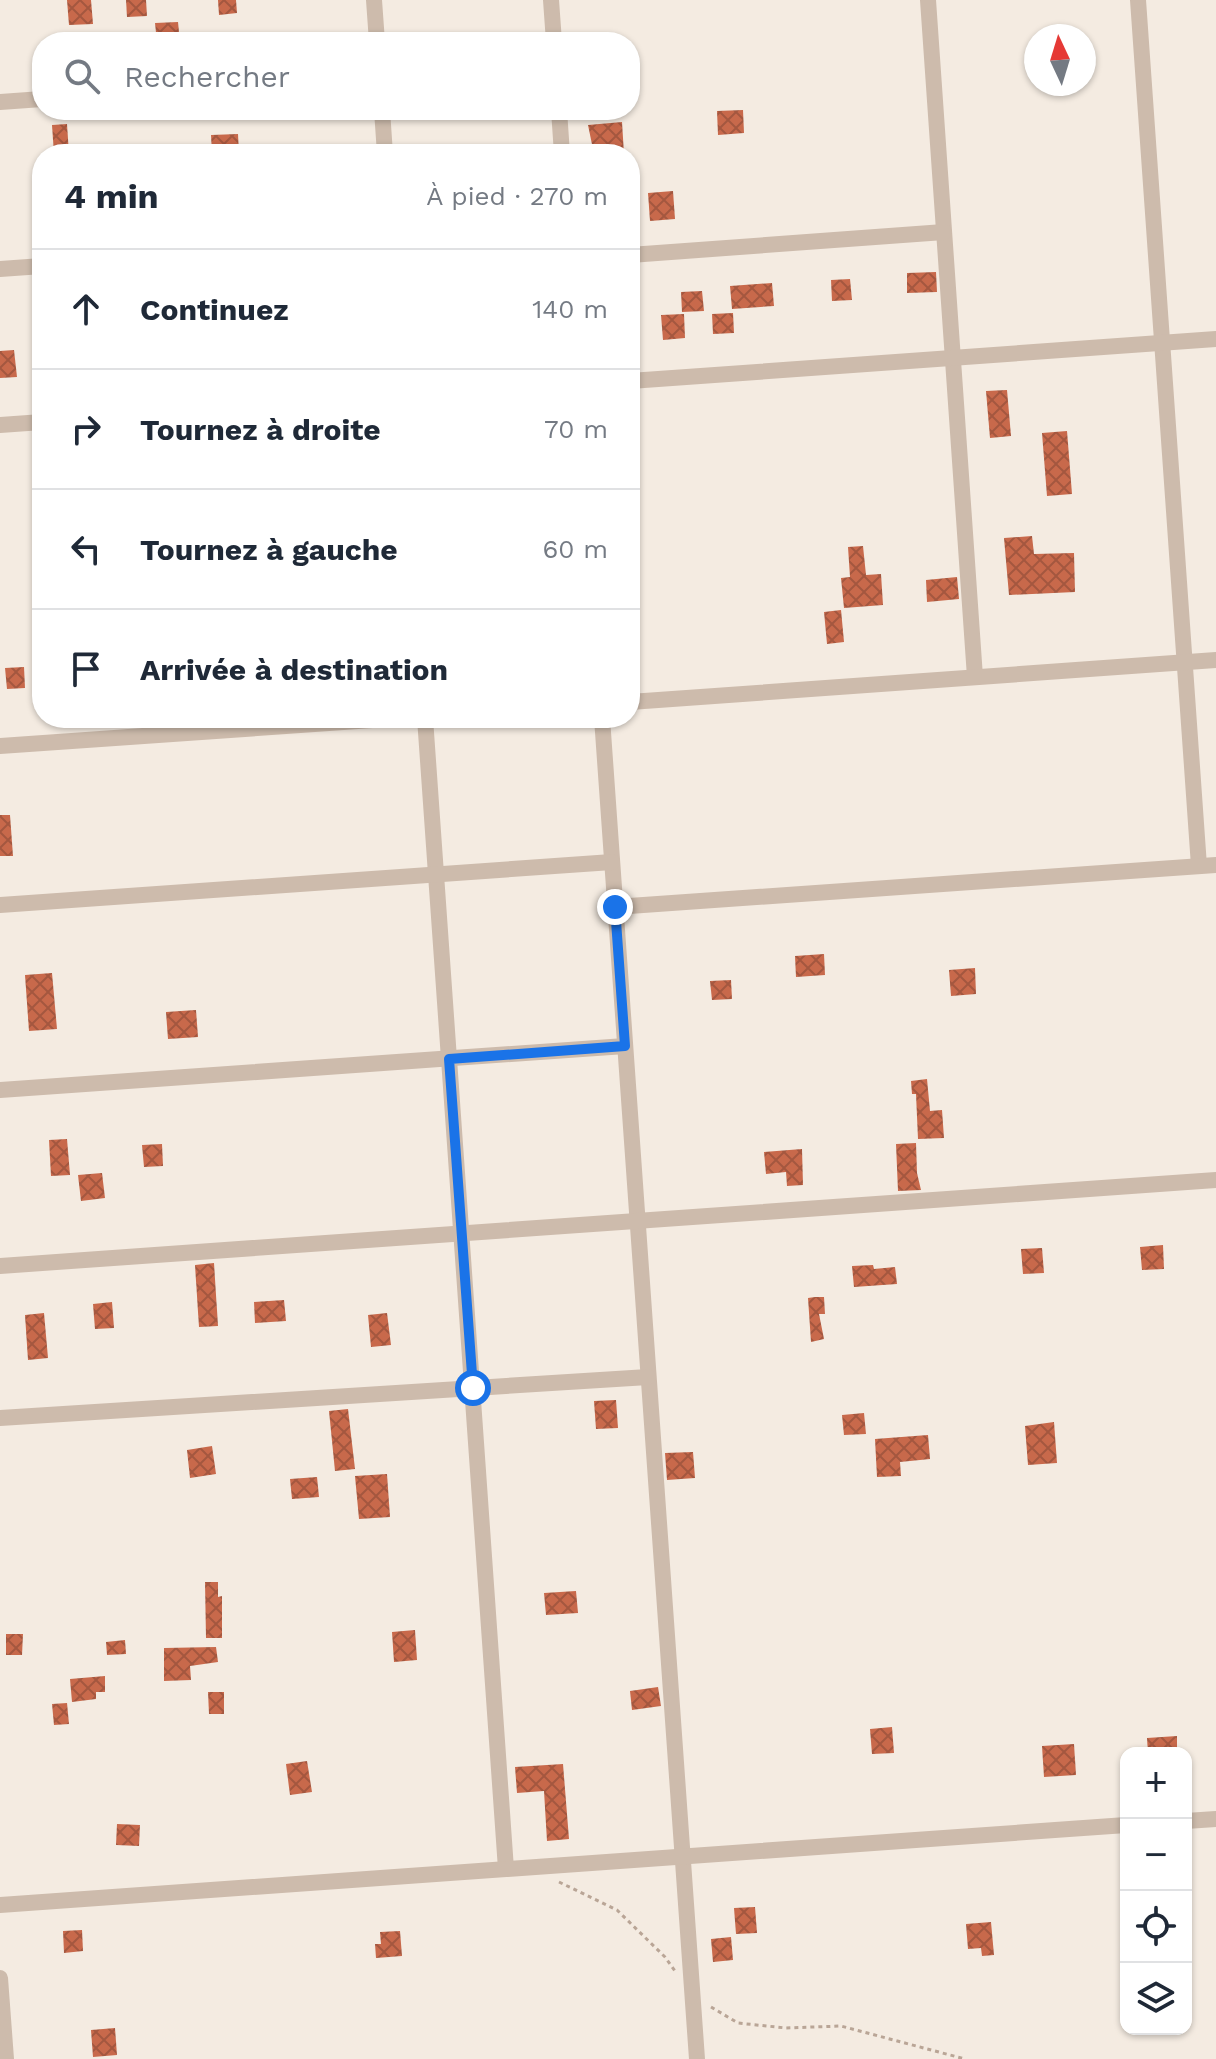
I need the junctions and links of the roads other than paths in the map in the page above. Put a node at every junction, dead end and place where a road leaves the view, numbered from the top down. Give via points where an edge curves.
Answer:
1 (374, 0) edge
2 (551, 0) edge
3 (928, 0) edge
4 (1138, 0) edge
5 (376, 32) edge
6 (553, 32) edge
7 (32, 100) edge
8 (0, 102) edge
9 (383, 120) edge
10 (560, 120) edge
11 (384, 144) edge
12 (561, 144) edge
13 (944, 232) junction
14 (640, 254) edge
15 (32, 267) edge
16 (0, 269) edge
17 (1216, 339) edge
18 (1162, 343) junction
19 (953, 358) junction
20 (640, 380) edge
21 (32, 423) edge
22 (0, 425) edge
23 (1216, 660) edge
24 (1185, 663) junction
25 (975, 677) junction
26 (640, 701) edge
27 (258, 728) edge
28 (426, 728) edge
29 (603, 728) edge
30 (0, 746) edge
31 (612, 862) junction
32 (1208, 866) edge
33 (436, 874) junction
34 (0, 905) edge
35 (615, 907) junction
36 (625, 1046) junction
37 (449, 1059) junction
38 (0, 1090) edge
39 (1216, 1180) edge
40 (637, 1221) junction
41 (461, 1234) junction
42 (0, 1266) edge
43 (648, 1377) junction
44 (473, 1388) junction
45 (0, 1418) edge
46 (1216, 1819) edge
47 (1192, 1821) edge
48 (1120, 1825) edge
49 (682, 1857) junction
50 (506, 1869) junction
51 (0, 1905) edge
52 (0, 1978) edge
53 (6, 2059) edge
54 (697, 2059) edge

1 - 5 street
2 - 6 street
3 - 13 street
4 - 18 street
7 - 8 street
9 - 11 street
10 - 12 street
13 - 14 street
13 - 19 street
15 - 16 street
17 - 18 street
18 - 19 street
18 - 24 street
19 - 20 street
19 - 25 street
21 - 22 street
23 - 24 street
24 - 25 street
24 - 32 street
25 - 26 street
27 - 30 street
28 - 33 street
29 - 31 street
31 - 33 street
31 - 35 street
32 - 35 street
33 - 34 street
33 - 37 street
35 - 36 street
36 - 37 street
36 - 40 street
37 - 38 street
37 - 41 street
39 - 40 street
40 - 41 street
40 - 43 street
41 - 42 street
41 - 44 street
43 - 44 street
43 - 49 street
44 - 45 street
44 - 50 street
46 - 47 street
48 - 49 street
49 - 50 street
49 - 54 street
50 - 51 street
52 - 53 street

